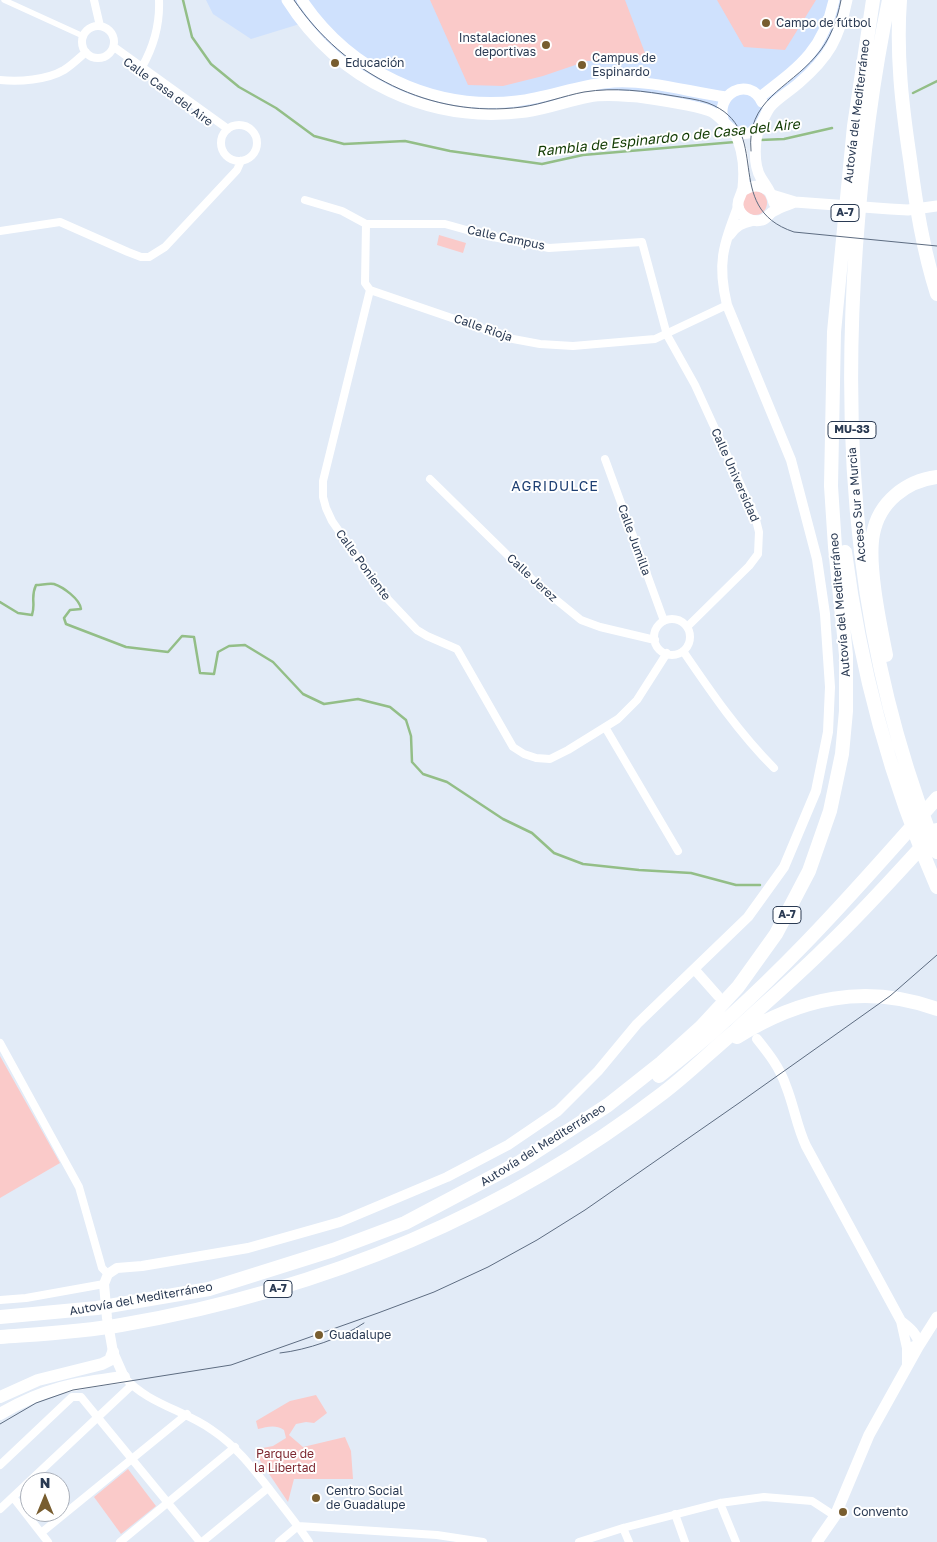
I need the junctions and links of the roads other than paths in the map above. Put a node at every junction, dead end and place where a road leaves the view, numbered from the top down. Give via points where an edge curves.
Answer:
1 (4, 0) edge
2 (94, 0) edge
3 (159, 0) edge
4 (287, 0) edge
5 (302, 0) edge
6 (834, 0) edge
7 (847, 0) edge
8 (873, 0) edge
9 (888, 0) edge
10 (900, 0) edge
11 (100, 26) junction
12 (83, 36) junction
13 (113, 49) junction
14 (86, 52) junction
15 (142, 67) junction
16 (0, 80) edge
17 (726, 97) junction
18 (760, 97) junction
19 (762, 121) junction
20 (724, 122) junction
21 (226, 131) junction
22 (734, 132) junction
23 (242, 161) junction
24 (742, 191) junction
25 (771, 193) junction
26 (305, 200) dead end
27 (795, 202) junction
28 (933, 207) edge
29 (738, 208) junction
30 (772, 212) junction
31 (752, 221) junction
32 (366, 224) junction
33 (0, 231) edge
34 (723, 247) junction
35 (370, 290) junction
36 (937, 294) edge
37 (727, 305) junction
38 (667, 335) junction
39 (832, 427) junction
40 (604, 459) dead end
41 (937, 477) edge
42 (430, 479) dead end
43 (664, 620) junction
44 (687, 627) junction
45 (655, 640) junction
46 (683, 651) junction
47 (667, 654) junction
48 (605, 727) junction
49 (774, 768) dead end
50 (937, 798) edge
51 (937, 830) edge
52 (678, 851) dead end
53 (937, 851) edge
54 (937, 887) edge
55 (695, 970) junction
56 (718, 996) dead end
57 (937, 1010) edge
58 (757, 1039) dead end
59 (0, 1043) edge
60 (710, 1053) junction
61 (405, 1223) junction
62 (106, 1279) junction
63 (0, 1300) edge
64 (0, 1317) edge
65 (936, 1319) edge
66 (905, 1324) junction
67 (0, 1337) edge
68 (906, 1340) junction
69 (919, 1345) junction
70 (113, 1352) junction
71 (906, 1368) junction
72 (70, 1372) junction
73 (125, 1378) junction
74 (0, 1397) edge
75 (0, 1414) edge
76 (187, 1414) junction
77 (97, 1417) junction
78 (235, 1447) junction
79 (132, 1459) junction
80 (0, 1465) edge
81 (268, 1488) junction
82 (13, 1497) junction
83 (168, 1503) junction
84 (720, 1503) junction
85 (0, 1509) edge
86 (675, 1514) junction
87 (835, 1516) junction
88 (298, 1526) junction
89 (623, 1528) junction
90 (41, 1533) junction
91 (439, 1538) edge
92 (590, 1540) edge
93 (48, 1542) edge
94 (120, 1542) edge
95 (201, 1542) edge
96 (279, 1542) edge
97 (309, 1542) edge
98 (483, 1542) edge
99 (579, 1542) edge
100 (629, 1542) edge
101 (685, 1542) edge
102 (736, 1542) edge
103 (816, 1542) edge

1 - 12 street
2 - 11 street
3 - 15 street via 154,42
4 - 20 main road via 319,41 356,72 385,90 440,110 500,115 528,112 589,97 616,95 698,108 711,112
5 - 17 main road via 331,36 357,58 380,73 438,96 503,102 616,82
6 - 18 main road via 825,32 812,52 787,77
7 - 19 main road via 840,29 830,50 815,70 770,108
8 - 39 highway, Autovía del Mediterráneo / A-7 via 848,184 834,332
9 - 53 highway, Acceso Sur a Murcia / MU-33 via 868,116 858,210 851,325 854,482 876,654 902,754
10 - 36 highway via 898,63 906,135 921,232
11 - 12 street via 90,28
11 - 13 street via 113,35
12 - 14 street
13 - 14 street via 99,58
13 - 15 street
13 - 21 street, Calle Casa del Aire
14 - 16 street via 63,71 43,77
15 - 21 street
17 - 18 main road via 739,89 754,92
17 - 20 main road via 721,110
18 - 19 main road via 765,110
19 - 22 main road via 751,132
19 - 25 main road via 755,140 756,158 759,175
20 - 22 main road
21 - 23 street via 221,144 225,155
21 - 23 street via 240,125 255,134 255,151
22 - 24 main road via 742,158
23 - 33 street via 165,247 149,257 128,252 60,222
24 - 25 main road via 762,186
24 - 29 main road
25 - 27 main road
25 - 30 main road
26 - 32 street via 342,211
27 - 28 main road via 908,210
27 - 30 main road
29 - 31 main road via 744,217
29 - 34 street
30 - 31 main road via 767,218
31 - 34 street via 734,228
32 - 35 street via 365,283
32 - 38 street, Calle Campus via 445,224 549,248 642,242
34 - 37 street via 721,270
35 - 38 street, Calle Rioja via 513,339 540,344 573,346 640,341
35 - 48 street, Calle Poniente via 324,481 323,497 332,521 382,593 406,619 427,636 457,649 513,747 536,758 550,758
37 - 38 street, Calle Rioja
37 - 55 street via 791,460 806,510 825,614 830,687 828,732 816,791 784,867 748,917
38 - 44 street, Calle Universidad via 706,408 755,516 759,532 758,554 749,566
39 - 54 highway, Acceso Sur a Murcia / MU-33 via 838,507 863,658 886,749
39 - 61 highway, Autovía del Mediterráneo / A-7 via 831,486 846,654 846,711 842,754 830,812 809,871 789,912 758,961 732,993 661,1063 608,1105 545,1146
40 - 43 street, Calle Jumilla
41 - 53 highway via 907,486 892,497 872,535 872,560 893,690
42 - 45 street, Calle Jerez via 538,585 581,620
43 - 44 street via 677,619
43 - 45 street via 658,625
44 - 46 street via 690,637
45 - 47 street
46 - 47 street
46 - 49 street via 724,710
47 - 48 street, Calle Poniente via 636,700 618,719
48 - 52 street
50 - 61 highway via 766,983 675,1064 549,1152
51 - 60 highway, Autovía del Mediterráneo / A-7 via 828,946
55 - 56 street
55 - 62 street via 637,1024 598,1071 558,1111 508,1145 456,1172 340,1222 248,1248 117,1268
57 - 60 highway via 907,1000 881,997 829,999 800,1006 772,1018
58 - 66 street via 780,1070 806,1146
59 - 62 street via 79,1187
60 - 67 highway, Autovía del Mediterráneo / A-7 via 664,1092 562,1163 504,1197 387,1251 294,1285 208,1308 119,1326
61 - 64 highway, Autovía del Mediterráneo / A-7 via 333,1250 209,1289 123,1305
62 - 63 street via 42,1296
62 - 70 street via 107,1318
65 - 66 street via 923,1327
65 - 69 main road
66 - 68 street
66 - 69 street via 917,1336
68 - 69 street via 910,1345
68 - 71 street
69 - 71 main road
70 - 72 main road via 110,1360 102,1364
70 - 73 street
71 - 87 main road via 868,1435
72 - 73 main road
72 - 74 main road via 38,1380
73 - 75 main road via 78,1383 46,1391
73 - 76 street via 172,1410
73 - 77 street
76 - 78 street
76 - 79 street
77 - 79 street
77 - 80 street via 81,1397 72,1397
77 - 82 street
78 - 81 street
78 - 83 street
79 - 83 street
79 - 90 street
81 - 88 street
81 - 95 street
82 - 85 street
82 - 90 street
83 - 94 street
83 - 95 street
84 - 86 street
84 - 87 street via 764,1497 812,1501
84 - 102 street
86 - 89 street
86 - 101 street
87 - 103 main road
88 - 91 street
88 - 96 street
88 - 97 street
89 - 92 street
89 - 100 street
90 - 93 street
91 - 98 street
92 - 99 street

